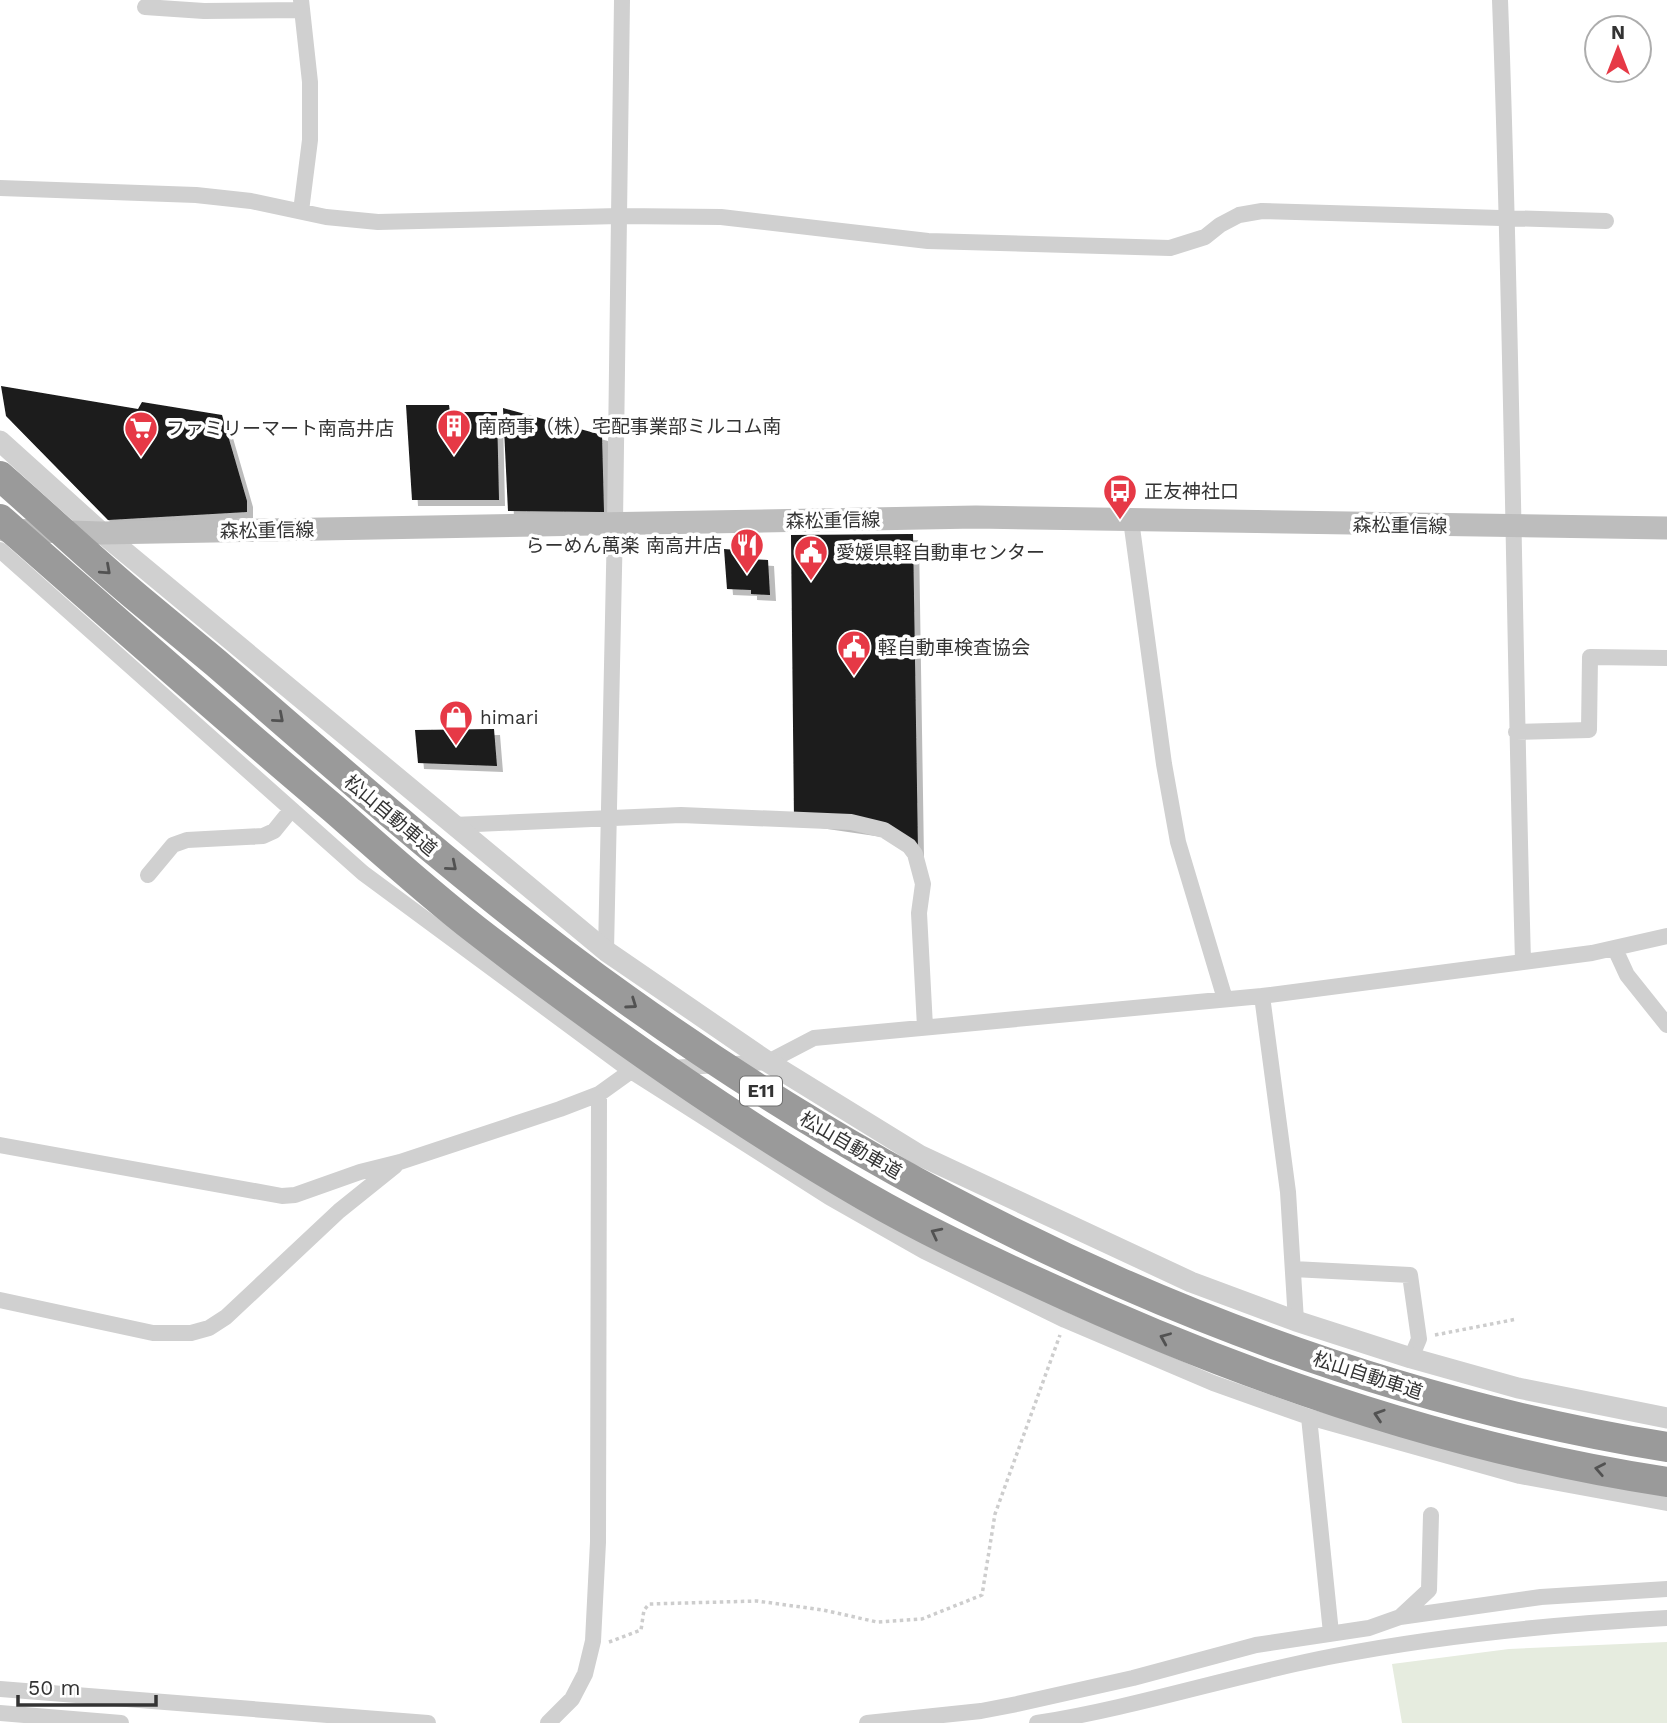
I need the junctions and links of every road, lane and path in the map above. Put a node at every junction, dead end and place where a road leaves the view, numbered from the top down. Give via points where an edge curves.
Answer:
1 (622, 0) edge
2 (1500, 0) edge
3 (301, 5) edge
4 (145, 7) dead end
5 (0, 188) edge
6 (301, 211) junction
7 (619, 216) junction
8 (1508, 217) junction
9 (1606, 221) dead end
10 (0, 441) edge
11 (0, 476) edge
12 (0, 519) edge
13 (1131, 520) junction
14 (615, 523) junction
15 (1513, 527) junction
16 (1667, 528) edge
17 (0, 530) edge
18 (102, 533) junction
19 (0, 550) edge
20 (1667, 658) edge
21 (1516, 732) junction
22 (291, 810) junction
23 (609, 819) junction
24 (454, 825) junction
25 (148, 875) dead end
26 (1667, 936) edge
27 (1615, 949) junction
28 (606, 951) junction
29 (1522, 961) junction
30 (1262, 996) junction
31 (1225, 999) junction
32 (1667, 1024) edge
33 (925, 1027) junction
34 (768, 1062) junction
35 (631, 1071) junction
36 (599, 1094) junction
37 (0, 1145) edge
38 (400, 1162) junction
39 (1293, 1269) junction
40 (0, 1300) edge
41 (1517, 1319) dead end
42 (1065, 1320) junction
43 (1296, 1321) junction
44 (1415, 1348) junction
45 (1310, 1417) junction
46 (1667, 1418) edge
47 (1667, 1447) edge
48 (1667, 1482) edge
49 (1667, 1503) edge
50 (1430, 1515) dead end
51 (1667, 1589) edge
52 (1400, 1617) junction
53 (1667, 1618) edge
54 (1331, 1633) junction
55 (591, 1649) junction
56 (0, 1689) edge
57 (0, 1713) edge
58 (121, 1723) edge
59 (428, 1723) edge
60 (548, 1723) edge
61 (867, 1723) edge
62 (1037, 1723) edge

1 - 7 street
2 - 8 street
3 - 4 street via 204,11
3 - 6 street via 310,82 310,140
5 - 6 street via 196,195
6 - 7 street via 378,222
7 - 8 street via 721,217 928,241 1170,248 1205,237 1239,215 1262,211
7 - 14 street
8 - 9 street
8 - 15 street
10 - 18 street
11 -> 47 highway, 松山自動車道 / E11, bridge via 493,901 649,1016 886,1168 1093,1270 1308,1356 1419,1392
48 -> 12 highway, 松山自動車道 / E11, bridge via 1524,1454 1298,1388 1079,1301 867,1198 620,1037 472,928
13 - 14 main road, 森松重信線 via 976,517
13 - 15 main road, 森松重信線
13 - 31 street via 1178,842
14 - 18 main road, 森松重信線
14 - 23 street
15 - 16 main road, 森松重信線
15 - 21 street
17 - 18 main road, 森松重信線
18 - 24 street
19 - 22 street
20 - 21 street via 1590,657 1589,730
21 - 29 street
22 - 25 street via 274,831 263,836 187,840 173,845
22 - 35 street via 363,873
23 - 24 street
23 - 28 street
23 - 33 street via 681,815 851,822 884,831 909,846 923,884 919,913
24 - 28 street
26 - 27 street
27 - 29 street
27 - 32 street via 1627,975
28 - 34 street
29 - 30 street
30 - 31 street
30 - 39 street via 1288,1192
31 - 33 street
33 - 34 street via 814,1038
34 - 35 street
34 - 43 street via 919,1155 1192,1282
35 - 36 street
35 - 42 street via 829,1197 925,1251
36 - 38 street
36 - 55 street via 598,1542
37 - 38 street via 282,1196
38 - 40 street via 209,1328 153,1334
39 - 43 street
39 - 44 street via 1410,1275
41 - 44 path
42 - 45 street via 1213,1383
42 - 55 path via 995,1514 982,1595 922,1619 877,1622 757,1601 649,1604 641,1630
43 - 44 street
44 - 46 street via 1518,1388
45 - 49 street via 1520,1476
45 - 54 street
50 - 52 street via 1429,1590
51 - 52 street via 1541,1597
52 - 54 street via 1369,1628
53 - 62 street via 1542,1627 1333,1656
54 - 61 street via 1256,1645 1017,1704
55 - 60 street via 572,1699
56 - 59 street
57 - 58 street

